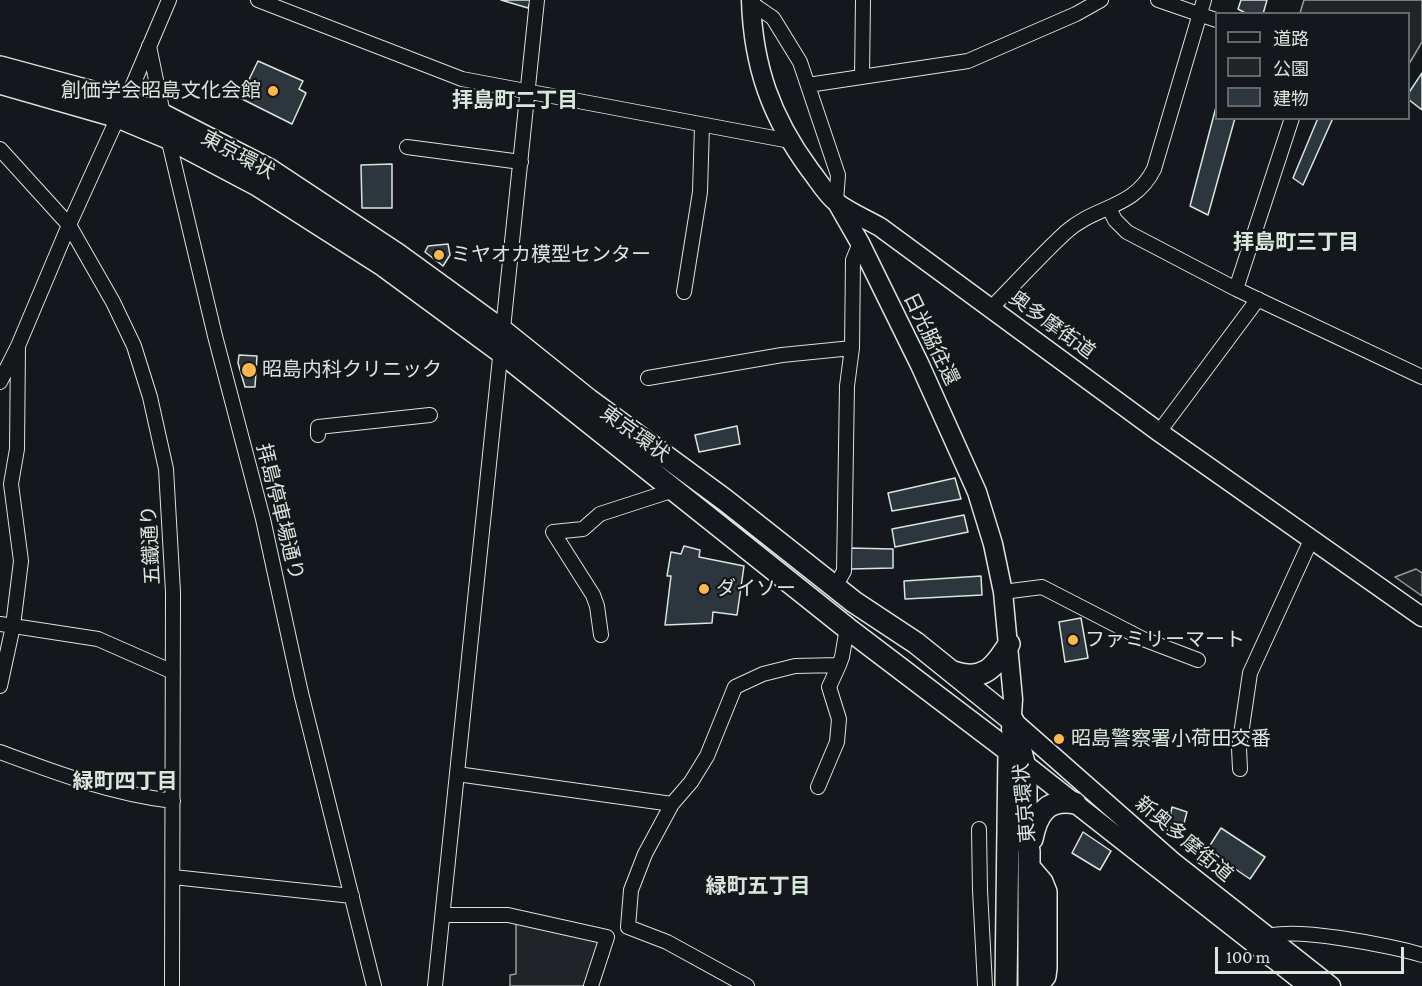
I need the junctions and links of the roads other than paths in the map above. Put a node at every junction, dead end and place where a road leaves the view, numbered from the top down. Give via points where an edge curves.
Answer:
1 (169, 0) edge
2 (258, 0) edge
3 (537, 0) edge
4 (863, 0) edge
5 (1101, 0) edge
6 (1158, 0) edge
7 (751, 1) edge
8 (1202, 7) edge
9 (1215, 19) edge
10 (149, 46) junction
11 (0, 67) edge
12 (862, 77) junction
13 (0, 83) edge
14 (808, 85) junction
15 (528, 93) junction
16 (122, 109) junction
17 (164, 115) junction
18 (1291, 120) edge
19 (702, 124) junction
20 (168, 138) junction
21 (790, 141) junction
22 (407, 147) dead end
23 (0, 149) edge
24 (521, 162) junction
25 (836, 201) junction
26 (1109, 208) junction
27 (69, 225) junction
28 (860, 243) junction
29 (1236, 289) junction
30 (684, 292) dead end
31 (1258, 299) junction
32 (991, 308) junction
33 (503, 331) junction
34 (18, 346) junction
35 (852, 348) junction
36 (501, 352) junction
37 (1422, 376) edge
38 (648, 378) dead end
39 (0, 382) edge
40 (430, 415) dead end
41 (1159, 432) junction
42 (318, 435) dead end
43 (674, 490) junction
44 (1311, 540) junction
45 (835, 587) junction
46 (1003, 592) junction
47 (1422, 617) edge
48 (7, 625) edge
49 (847, 628) junction
50 (601, 635) dead end
51 (1009, 644) junction
52 (1198, 660) dead end
53 (838, 665) junction
54 (173, 672) junction
55 (952, 672) junction
56 (0, 686) edge
57 (1012, 721) junction
58 (0, 752) edge
59 (1016, 757) junction
60 (1240, 770) dead end
61 (457, 774) junction
62 (818, 787) dead end
63 (173, 801) junction
64 (1075, 803) junction
65 (672, 804) junction
66 (979, 829) dead end
67 (1030, 860) junction
68 (173, 877) junction
69 (352, 896) junction
70 (444, 915) junction
71 (1262, 940) junction
72 (1422, 955) edge
73 (172, 986) edge
74 (374, 986) edge
75 (435, 986) edge
76 (591, 986) edge
77 (747, 986) edge
78 (984, 986) edge
79 (1006, 986) edge
80 (1029, 986) edge
81 (1037, 986) edge
82 (1308, 986) edge
83 (1331, 986) edge

1 - 10 street
2 - 15 street via 462,79
3 - 15 street
4 - 12 street
5 - 12 street via 968,61
6 - 8 street
7 - 14 street via 772,18 800,62
7 - 21 main road, 奥多摩街道 via 753,34 765,90
8 - 9 street
8 - 26 street via 1154,169 1139,192
10 - 16 street
10 - 17 street, 拝島停車場通り
11 - 16 highway, 東京環状
12 - 14 street
13 - 16 highway, 東京環状
14 - 25 street via 838,175
15 - 19 street
15 - 24 street
16 - 17 highway, 東京環状
16 - 20 highway, 東京環状
16 - 27 street
17 - 20 street, 拝島停車場通り
17 - 33 highway, 東京環状 via 270,170 397,254
18 - 29 street
19 - 21 street
19 - 30 street via 700,192
20 - 36 highway, 東京環状 via 257,185 384,266
20 - 69 street, 拝島停車場通り
21 - 25 main road, 奥多摩街道
22 - 24 street
23 - 27 street, 五鐵通り
24 - 33 street
25 - 28 main road, 日光脇往還
25 - 32 main road, 奥多摩街道 via 880,227
26 - 29 street via 1127,232
26 - 32 street via 1067,231
27 - 34 street
27 - 54 street, 五鐵通り via 130,337 150,396 166,470 169,505
28 - 35 street via 853,260
28 - 46 main road, 日光脇往還 via 977,492
29 - 31 street
31 - 37 street
31 - 41 street
32 - 41 main road, 奥多摩街道
33 - 36 street
33 - 45 highway, 東京環状
34 - 39 street
34 - 48 street via 17,449 12,484 21,561
35 - 38 street via 782,355
35 - 45 street via 847,386 844,571
36 - 43 highway, 東京環状
36 - 61 street
40 - 42 street via 318,427
41 - 44 main road, 奥多摩街道
43 - 49 highway, 東京環状
43 - 50 street via 600,514 583,529 553,532 593,596
44 - 47 main road, 奥多摩街道
44 - 60 street via 1250,673 1239,748
45 - 55 highway, 東京環状
46 - 51 main road, 日光脇往還
46 - 52 street via 1042,587 1143,639
48 - 54 street via 98,639
48 - 56 street
49 - 53 street
49 - 59 highway, 東京環状
51 - 55 highway via 985,672 973,676
51 - 57 main road, 日光脇往還
53 - 62 street via 829,687 839,719 837,742
53 - 65 street via 795,666 763,674 735,687 707,756
54 - 63 street, 五鐵通り
55 - 57 highway, 東京環状
57 - 59 highway, 東京環状
57 - 71 main road, 新奥多摩街道
58 - 63 street via 140,798
59 - 64 main road, 新奥多摩街道
59 - 67 highway, 東京環状 via 1026,781
59 - 79 highway, 東京環状
61 - 65 street
61 - 70 street
63 - 68 street, 五鐵通り
64 - 67 highway via 1054,804 1043,811 1036,824
64 - 71 main road, 新奥多摩街道
65 - 77 street via 645,854 631,891 628,927 667,942
66 - 78 street
67 - 80 highway, 東京環状
67 - 81 highway via 1047,898 1045,976
68 - 69 street
68 - 73 street, 五鐵通り
69 - 74 street, 拝島停車場通り
70 - 75 street
70 - 76 street via 508,915 607,937
71 - 72 street via 1287,933 1373,942
71 - 82 main road, 新奥多摩街道
71 - 83 main road, 新奥多摩街道

